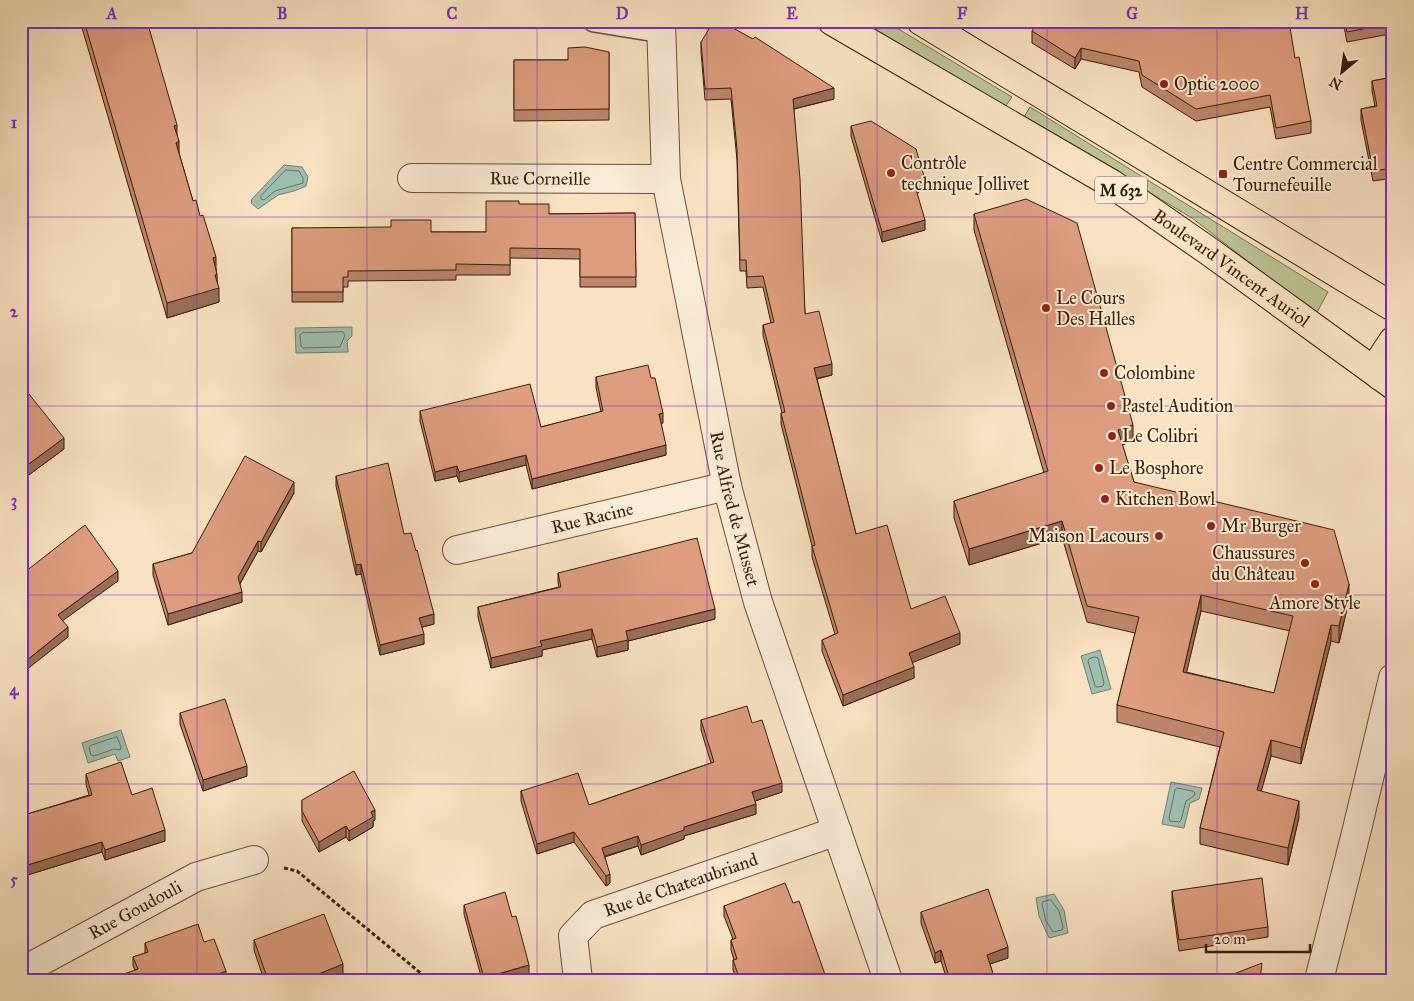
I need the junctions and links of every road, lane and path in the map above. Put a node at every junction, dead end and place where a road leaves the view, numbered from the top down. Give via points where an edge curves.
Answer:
1 (594, 21) edge
2 (832, 21) edge
3 (921, 21) edge
4 (662, 27) edge
5 (950, 29) edge
6 (412, 178) dead end
7 (666, 179) junction
8 (1393, 307) edge
9 (1393, 341) edge
10 (1386, 380) edge
11 (727, 486) junction
12 (457, 550) dead end
13 (1393, 678) edge
14 (837, 831) junction
15 (254, 860) joint
16 (21, 972) edge
17 (429, 980) edge
18 (578, 980) edge
19 (888, 980) edge
20 (1318, 980) edge

1 - 4 lane
2 - 10 main road, Boulevard Vincent Auriol / M 632 via 1112,184
3 - 5 main road, M 632
4 - 7 street, Rue Alfred de Musset
5 - 8 main road, M 632
6 - 7 street, Rue Corneille
7 - 11 street, Rue Alfred de Musset
9 - 10 main road via 1379,362
11 - 12 street, Rue Racine
11 - 14 street, Rue Alfred de Musset via 758,602
13 - 20 street
14 - 18 street, Rue de Chateaubriand via 593,915 573,936
14 - 19 street, Rue Alfred de Musset
15 - 16 street, Rue Goudouli via 196,877
15 - 17 path via 297,871

